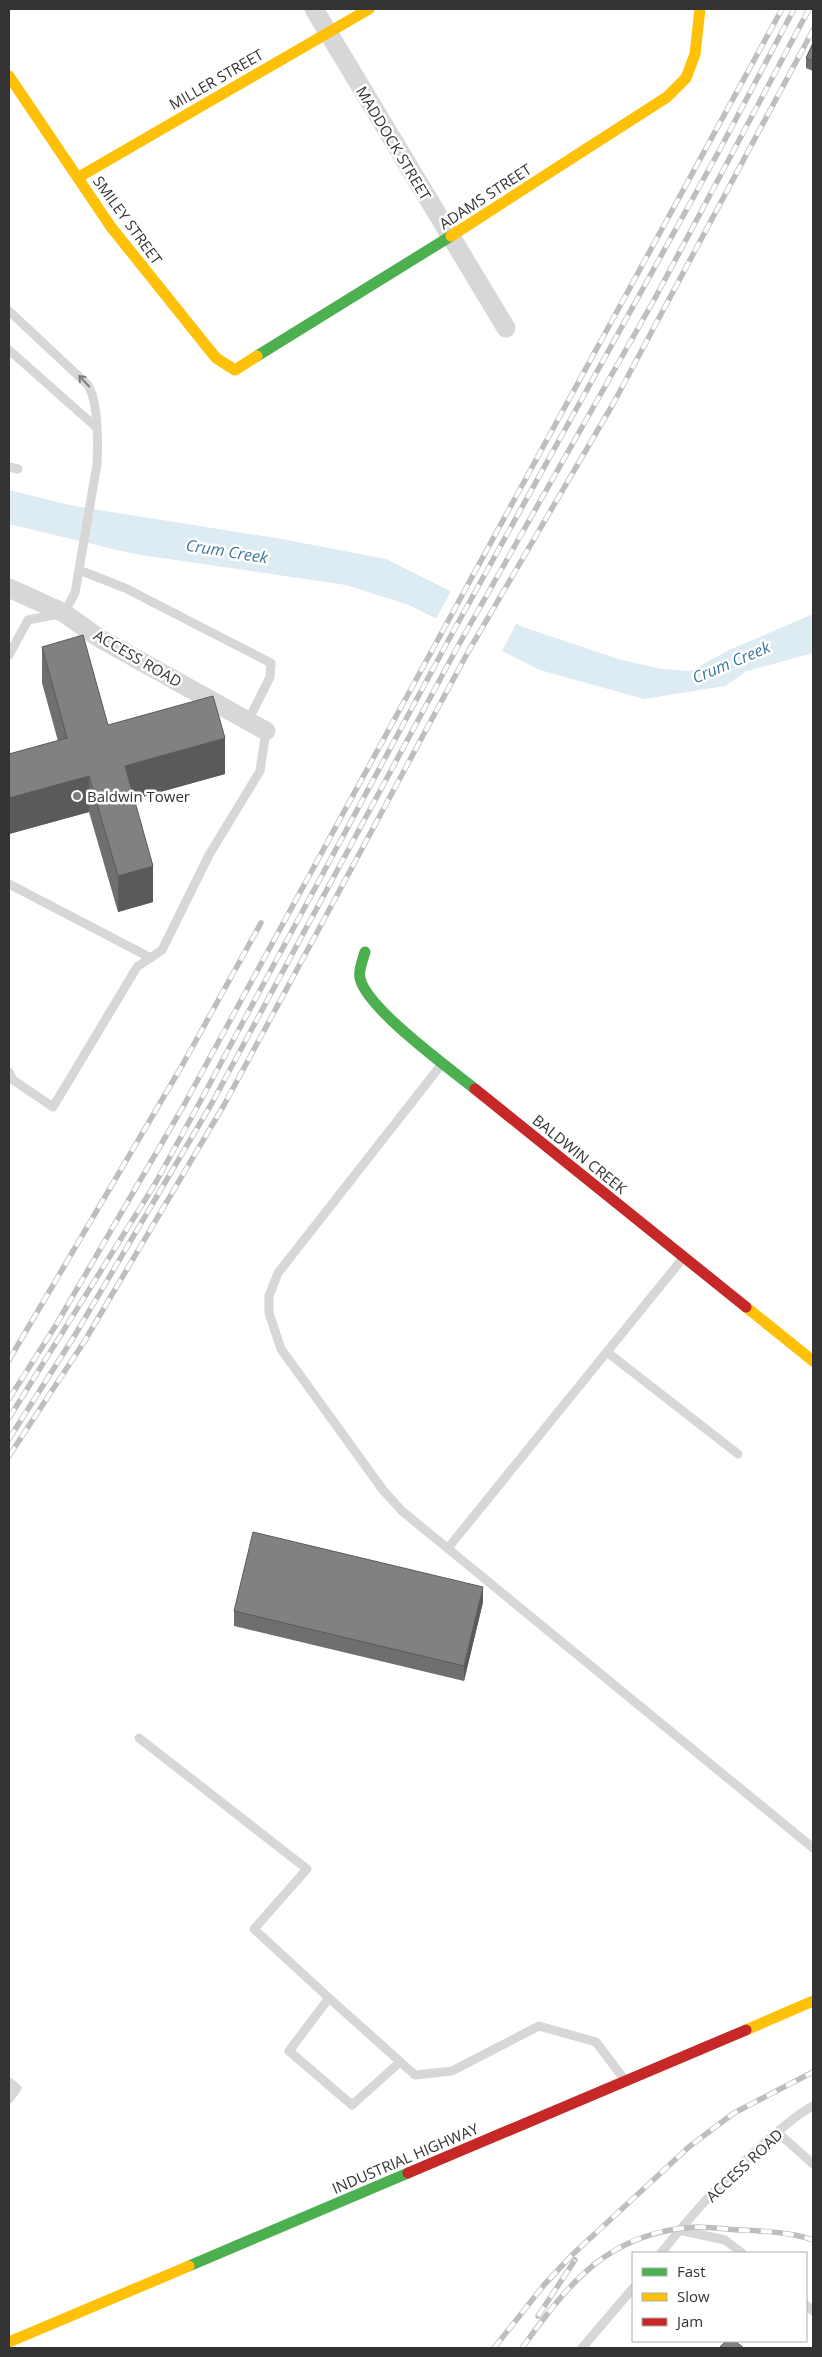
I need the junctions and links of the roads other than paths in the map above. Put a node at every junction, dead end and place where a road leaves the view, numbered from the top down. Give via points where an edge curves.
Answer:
1 (314, 9) edge
2 (370, 9) edge
3 (700, 9) edge
4 (328, 32) junction
5 (9, 76) edge
6 (79, 177) junction
7 (451, 236) junction
8 (9, 311) edge
9 (506, 328) dead end
10 (9, 350) edge
11 (236, 370) joint
12 (96, 427) junction
13 (79, 570) junction
14 (9, 588) edge
15 (64, 613) junction
16 (9, 655) edge
17 (248, 721) junction
18 (266, 731) joint
19 (9, 884) edge
20 (365, 952) dead end
21 (150, 958) junction
22 (442, 1063) junction
23 (9, 1072) edge
24 (685, 1256) junction
25 (607, 1352) junction
26 (813, 1361) edge
27 (738, 1454) dead end
28 (448, 1548) junction
29 (139, 1738) dead end
30 (813, 1848) edge
31 (329, 1998) junction
32 (813, 2001) edge
33 (400, 2062) junction
34 (626, 2081) junction
35 (9, 2082) edge
36 (9, 2099) edge
37 (813, 2106) edge
38 (777, 2132) junction
39 (813, 2164) edge
40 (679, 2230) junction
41 (662, 2252) edge
42 (741, 2252) edge
43 (632, 2289) edge
44 (9, 2342) edge
45 (582, 2348) edge

1 - 4 street, MADDOCK STREET
2 - 4 street, MILLER STREET
3 - 7 street, ADAMS STREET via 695,54 686,78 667,98
4 - 6 street, MILLER STREET
4 - 7 street, MADDOCK STREET
5 - 6 street, SMILEY STREET
6 - 11 street, SMILEY STREET via 111,227 216,358
7 - 9 street, MADDOCK STREET
7 - 11 street, ADAMS STREET
12 -> 8 lane via 93,393 88,385
10 - 12 lane
12 - 13 lane via 97,464
13 - 15 lane via 75,593
13 - 17 lane via 124,588 271,663 270,677
14 - 15 street, ACCESS ROAD
15 - 16 lane via 28,620
15 - 17 street, ACCESS ROAD via 99,638
17 - 18 street, ACCESS ROAD
18 - 21 lane via 260,771 209,855 162,950
19 - 21 lane
20 - 22 street, BALDWIN CREEK via 359,977 368,997
21 - 23 lane via 136,967 54,1107 13,1080
22 - 24 street, BALDWIN CREEK
22 - 28 lane via 278,1273 269,1296 269,1313 281,1349 383,1490 402,1511
24 - 25 lane
24 - 26 street, BALDWIN CREEK
25 - 27 lane
25 - 28 lane
28 - 30 lane
29 - 31 lane via 307,1869 254,1928
31 - 33 lane
31 - 33 lane via 289,2051 352,2105
32 - 34 street, INDUSTRIAL HIGHWAY
33 - 34 lane via 415,2075 452,2071 539,2026 596,2042
34 - 44 street, INDUSTRIAL HIGHWAY
35 - 36 lane via 17,2088
37 - 38 lane, ACCESS ROAD
38 - 39 lane
38 - 40 lane, ACCESS ROAD via 720,2184
40 - 41 lane, ACCESS ROAD
40 - 42 lane via 725,2240
43 - 45 lane

